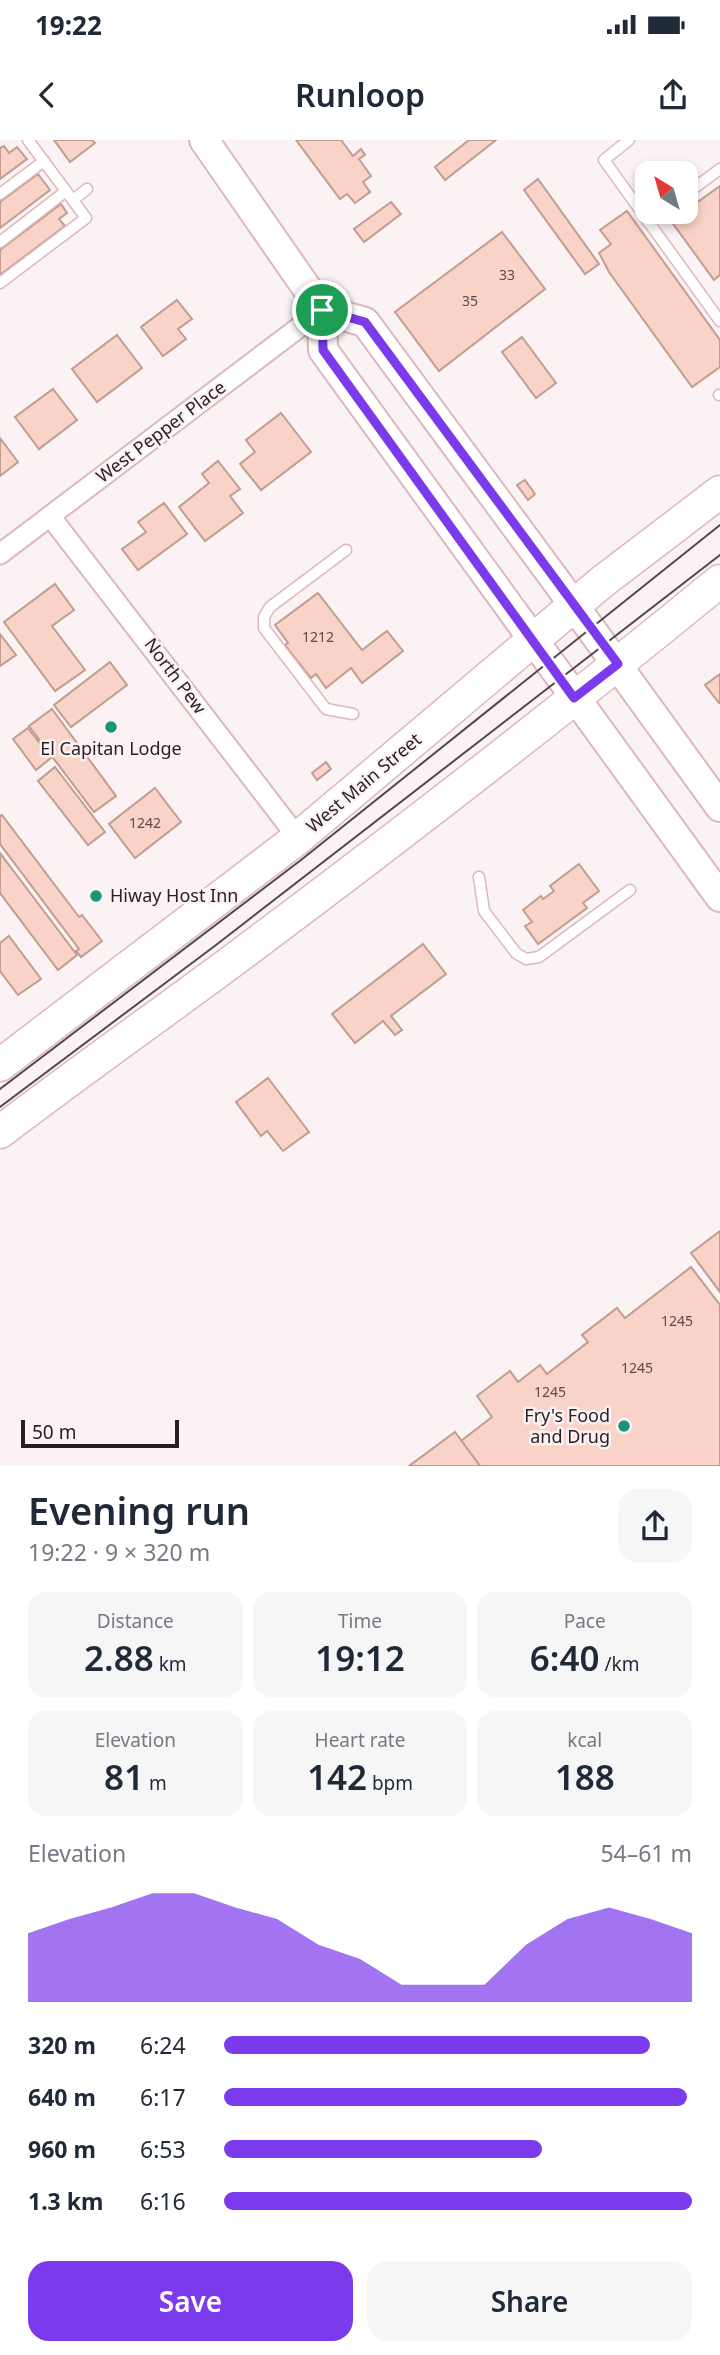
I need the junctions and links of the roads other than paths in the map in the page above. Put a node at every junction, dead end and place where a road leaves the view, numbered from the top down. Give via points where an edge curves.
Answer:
1 (28, 140) edge
2 (204, 140) edge
3 (629, 140) edge
4 (44, 161) junction
5 (720, 169) edge
6 (698, 185) edge
7 (87, 189) dead end
8 (0, 194) edge
9 (70, 196) junction
10 (635, 204) edge
11 (649, 224) edge
12 (0, 242) edge
13 (0, 283) edge
14 (322, 310) junction
15 (720, 321) edge
16 (720, 492) edge
17 (50, 516) junction
18 (346, 550) dead end
19 (0, 554) edge
20 (720, 581) edge
21 (575, 606) junction
22 (533, 641) junction
23 (618, 664) junction
24 (574, 698) junction
25 (353, 714) dead end
26 (720, 807) edge
27 (298, 838) junction
28 (480, 877) dead end
29 (630, 890) dead end
30 (720, 897) edge
31 (0, 1065) edge
32 (0, 1132) edge

1 - 4 lane
2 - 14 main road
3 - 10 lane via 604,160
4 - 8 lane
4 - 9 lane
5 - 6 lane
7 - 9 lane
9 - 12 lane
9 - 13 lane via 86,218
11 - 15 lane
14 - 17 street, West Pepper Place
14 - 21 main road via 365,322
14 - 22 main road via 323,350
16 - 21 main road, West Main Street
17 - 19 street, West Pepper Place
17 - 27 street, North Pew
18 - 25 lane via 270,607 264,628 326,709
20 - 23 main road
21 - 22 main road, West Main Street
21 - 23 main road
22 - 24 main road
22 - 27 main road, West Main Street
23 - 24 main road
23 - 26 main road
24 - 30 main road
24 - 32 main road via 232,961
27 - 31 main road, West Main Street
28 - 29 lane via 484,911 516,953 526,959 539,957

